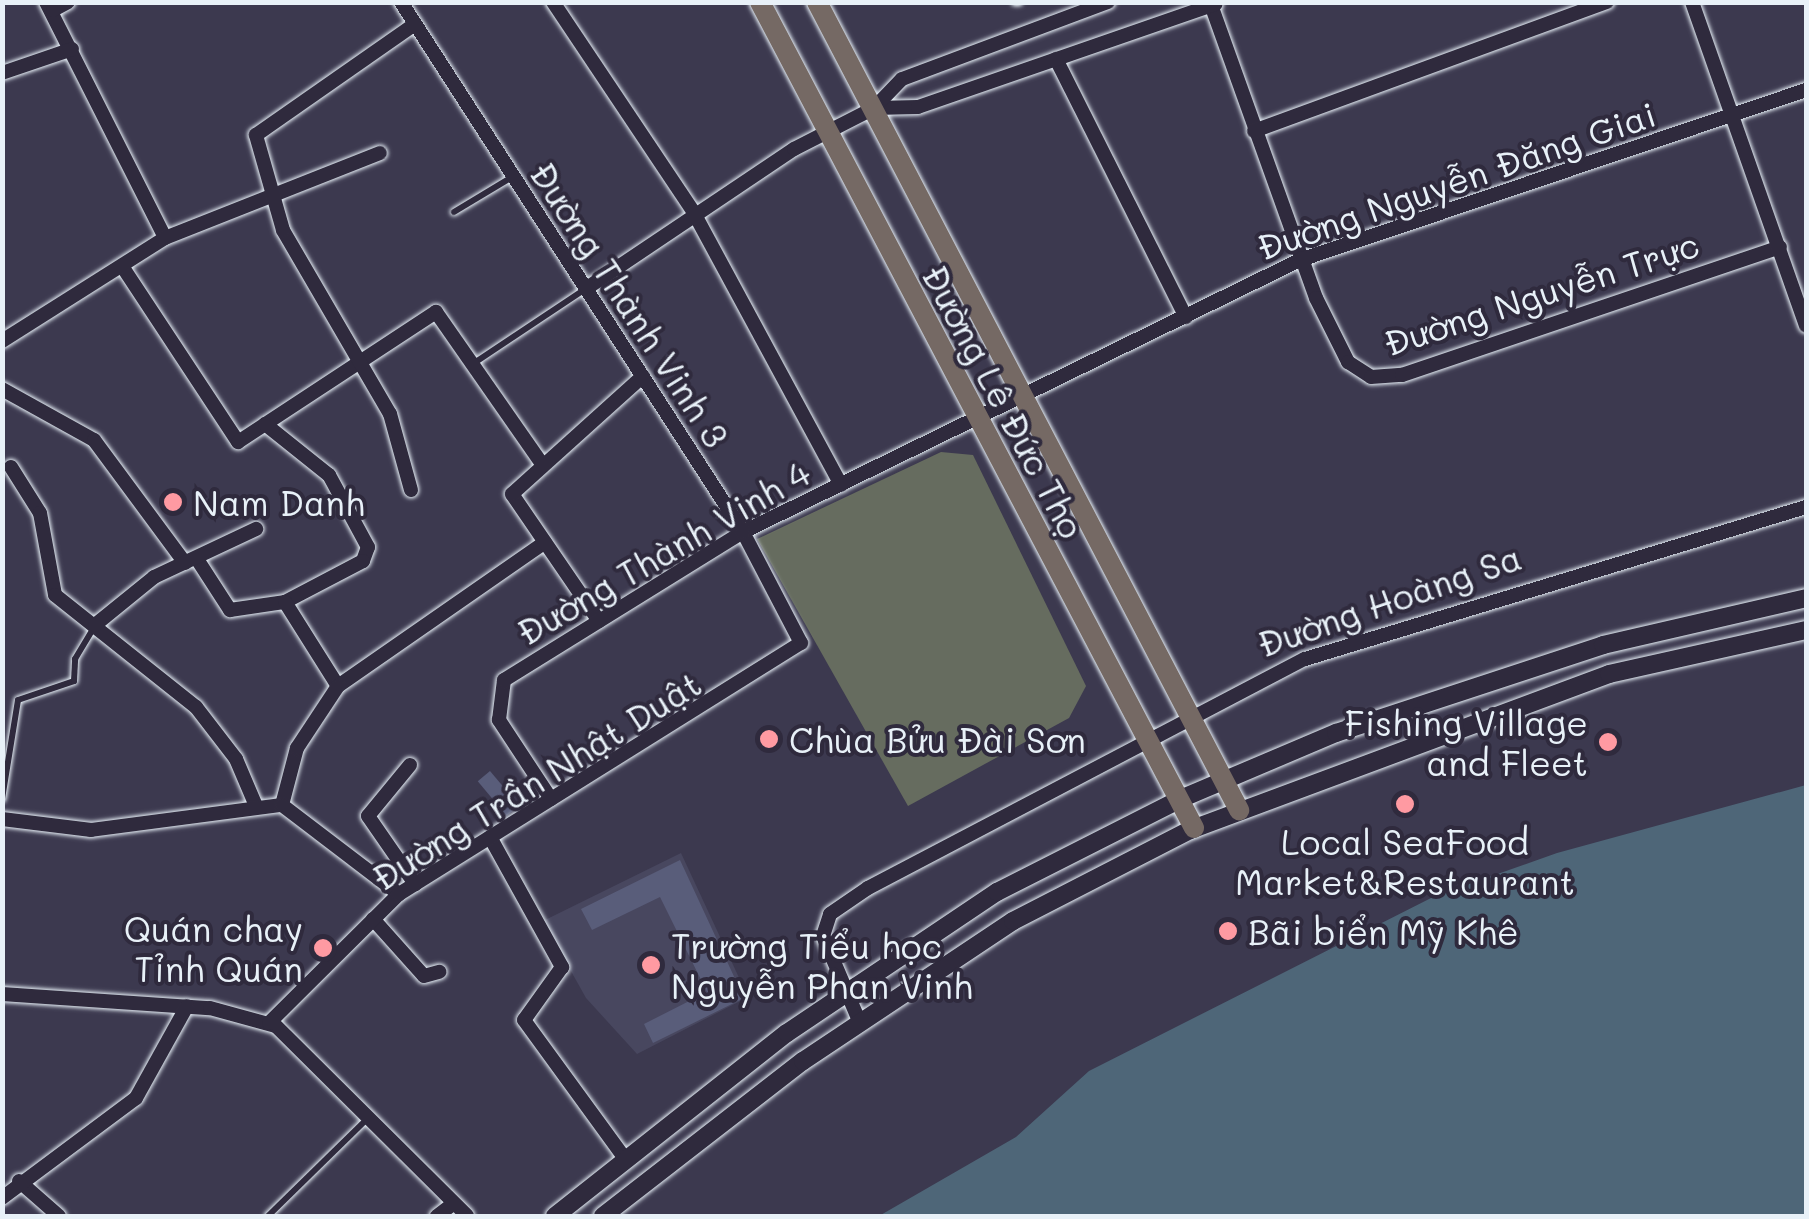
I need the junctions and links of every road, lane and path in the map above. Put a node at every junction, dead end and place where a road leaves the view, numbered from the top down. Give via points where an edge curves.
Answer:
1 (68, 2) edge
2 (401, 2) edge
3 (554, 2) edge
4 (760, 2) edge
5 (817, 2) edge
6 (1108, 2) edge
7 (1608, 2) edge
8 (1692, 2) edge
9 (1214, 3) edge
10 (49, 6) edge
11 (1078, 8) edge
12 (411, 27) junction
13 (72, 49) junction
14 (1056, 59) junction
15 (2, 73) edge
16 (1806, 90) edge
17 (874, 108) junction
18 (1731, 116) junction
19 (1254, 131) junction
20 (826, 132) junction
21 (380, 153) dead end
22 (512, 177) junction
23 (276, 192) junction
24 (454, 212) dead end
25 (694, 212) junction
26 (166, 238) junction
27 (1780, 248) junction
28 (1300, 260) junction
29 (122, 266) junction
30 (588, 288) junction
31 (1186, 317) junction
32 (1806, 324) edge
33 (2, 341) edge
34 (360, 360) junction
35 (472, 364) junction
36 (643, 376) junction
37 (2, 389) edge
38 (1026, 400) junction
39 (978, 423) junction
40 (266, 424) junction
41 (542, 464) junction
42 (11, 467) dead end
43 (841, 485) junction
44 (410, 490) dead end
45 (1806, 507) edge
46 (256, 528) dead end
47 (743, 532) junction
48 (545, 542) junction
49 (191, 561) junction
50 (1806, 598) edge
51 (285, 602) junction
52 (598, 621) junction
53 (95, 625) junction
54 (1806, 630) edge
55 (801, 643) joint
56 (338, 686) junction
57 (1188, 716) junction
58 (1147, 738) junction
59 (410, 765) dead end
60 (1222, 781) junction
61 (2, 799) edge
62 (552, 799) junction
63 (1178, 800) junction
64 (282, 805) junction
65 (256, 806) junction
66 (1238, 810) junction
67 (2, 820) edge
68 (1194, 828) junction
69 (490, 837) junction
70 (415, 884) junction
71 (399, 894) junction
72 (373, 920) junction
73 (439, 972) dead end
74 (2, 994) edge
75 (843, 996) junction
76 (187, 1006) junction
77 (860, 1022) junction
78 (269, 1023) junction
79 (368, 1118) junction
80 (626, 1160) junction
81 (19, 1181) junction
82 (2, 1198) edge
83 (454, 1203) junction
84 (59, 1216) edge
85 (268, 1216) edge
86 (437, 1216) edge
87 (468, 1216) edge
88 (555, 1216) edge
89 (604, 1216) edge

1 - 10 street
2 - 12 street, Đường Thành Vinh 3
3 - 25 street
4 - 20 main road, Đường Lê Đức Thọ
5 - 17 main road, Đường Lê Đức Thọ
6 - 11 street
7 - 19 street
8 - 18 street
9 - 14 street
9 - 19 street, Đường Nguyễn Trực
10 - 13 street
11 - 17 street via 902,79
12 - 22 street, Đường Thành Vinh 3
12 - 23 street via 256,135
13 - 15 street
13 - 26 street
14 - 17 street via 918,107
14 - 31 street
16 - 18 street, Đường Nguyễn Đăng Giai
17 - 20 street
17 - 38 main road, Đường Lê Đức Thọ
18 - 27 street
18 - 28 street, Đường Nguyễn Đăng Giai
19 - 28 street, Đường Nguyễn Trực
20 - 25 street
20 - 39 main road, Đường Lê Đức Thọ
21 - 23 street
22 - 24 lane
22 - 30 street, Đường Thành Vinh 3
23 - 26 street
23 - 34 street via 284,230
25 - 30 street
25 - 43 street
26 - 29 street
27 - 28 street, Đường Nguyễn Trực via 1386,378 1348,362
27 - 32 street
28 - 31 street, Đường Nguyễn Đăng Giai
29 - 33 street
29 - 40 street via 238,442
30 - 35 lane
30 - 36 street, Đường Thành Vinh 3
31 - 38 street, Đường Nguyễn Đăng Giai
34 - 35 street via 436,312
34 - 40 street
34 - 44 street via 403,444
35 - 41 street
36 - 41 street
36 - 47 street, Đường Thành Vinh 3
37 - 49 street via 94,440
38 - 39 street, Đường Thành Vinh 4
38 - 57 main road, Đường Lê Đức Thọ
39 - 43 street, Đường Thành Vinh 4
39 - 58 main road, Đường Lê Đức Thọ
40 - 51 street via 329,475 368,547 363,561
41 - 48 street via 512,494
42 - 53 street via 40,513 52,590
43 - 47 street, Đường Thành Vinh 4
45 - 57 street, Đường Hoàng Sa via 1398,625
46 - 49 street
47 - 52 street, Đường Thành Vinh 4
47 - 55 street, Đường Thành Vinh 3
48 - 52 street
48 - 56 street
49 - 51 street via 230,610
49 - 53 street
50 - 60 main road via 1603,644
51 - 56 street
52 - 62 street, Đường Thành Vinh 4 via 497,690 499,720
53 - 61 lane via 75,659 74,681 18,700
53 - 65 street via 196,706 249,781
54 - 66 main road via 1610,674
55 - 62 street, Đường Trần Nhật Duật
56 - 64 street via 297,748
57 - 58 street, Đường Hoàng Sa
57 - 60 main road, Đường Lê Đức Thọ
58 - 63 main road, Đường Lê Đức Thọ
58 - 75 street, Đường Hoàng Sa via 837,907 823,936
59 - 70 street via 368,816
60 - 63 main road
60 - 66 main road, Đường Lê Đức Thọ
62 - 69 street, Đường Trần Nhật Duật
63 - 68 main road, Đường Lê Đức Thọ
63 - 75 main road via 997,892
64 - 65 street
64 - 71 street
65 - 67 street via 92,830
66 - 68 main road
68 - 77 main road via 1013,921
69 - 70 street, Đường Trần Nhật Duật
69 - 80 street via 562,967 524,1020
70 - 71 street, Đường Trần Nhật Duật
71 - 72 street, Đường Trần Nhật Duật
72 - 73 street via 424,976
72 - 78 street, Đường Trần Nhật Duật
74 - 76 street
75 - 77 street, Đường Hoàng Sa
75 - 80 main road
76 - 78 street
76 - 81 street via 136,1098
77 - 89 main road
78 - 79 street
79 - 83 street
79 - 85 lane
80 - 88 main road
81 - 82 street
81 - 84 street
83 - 86 street
83 - 87 street

